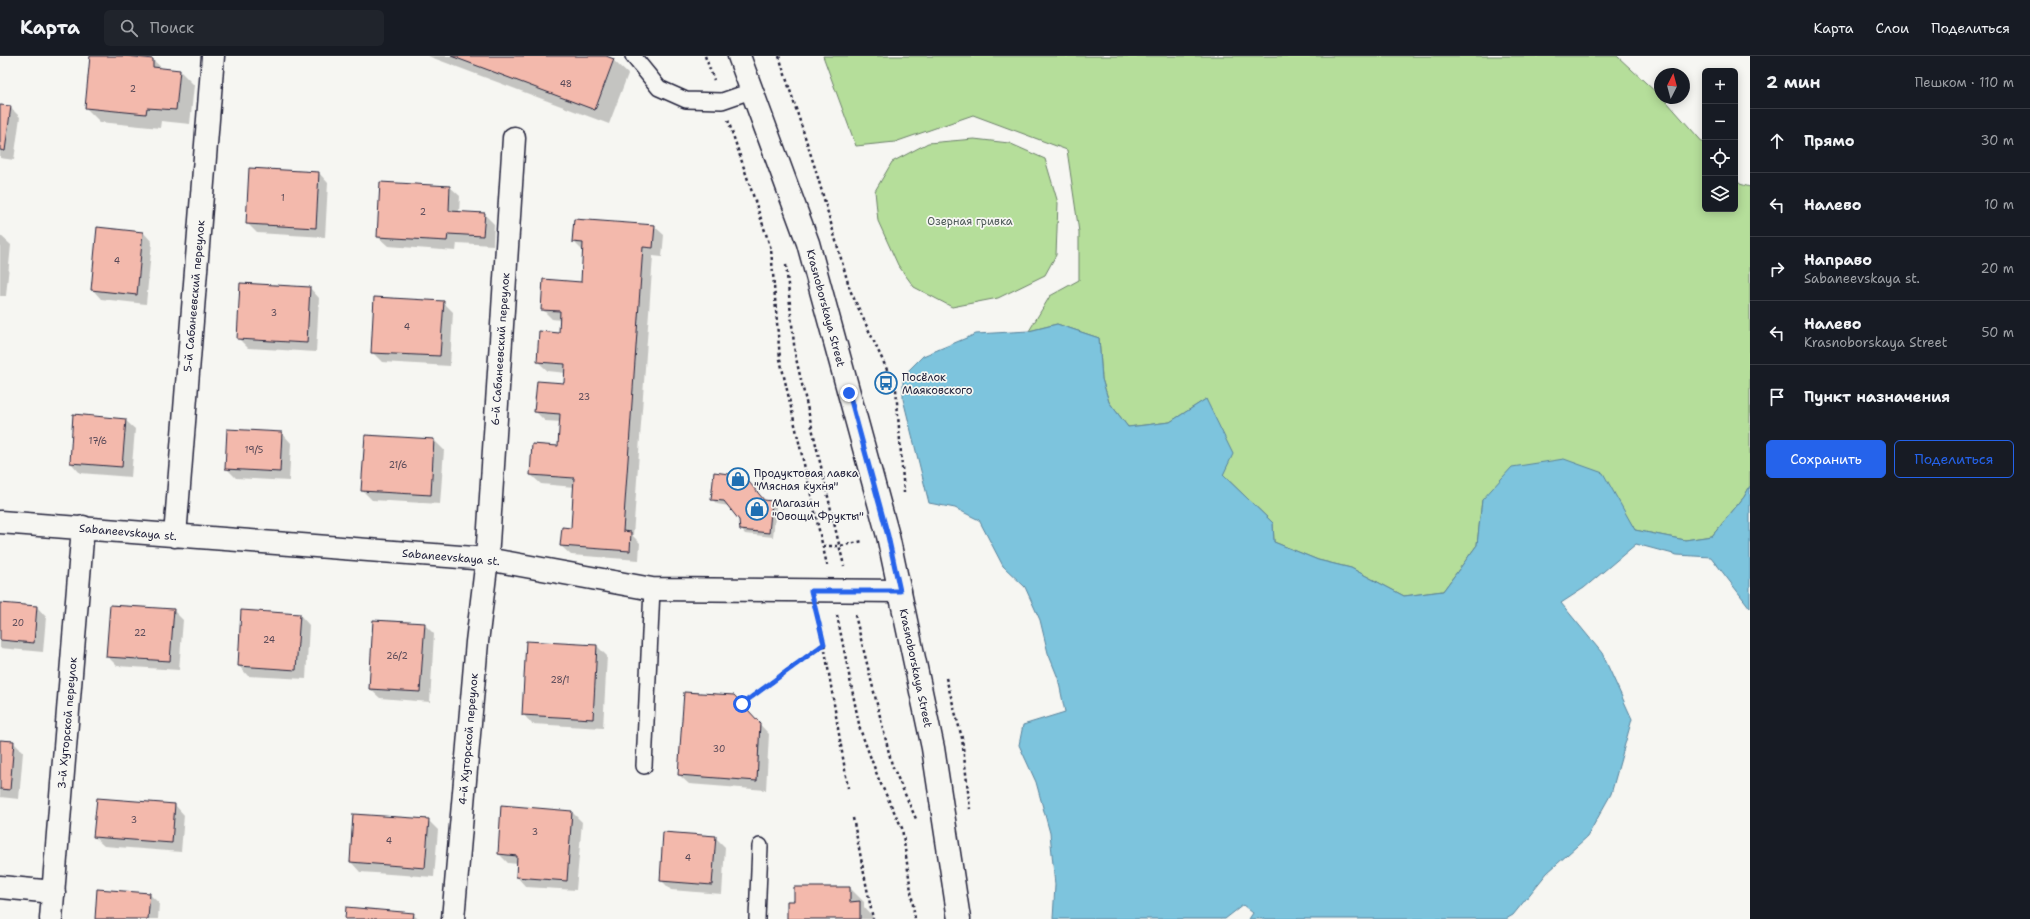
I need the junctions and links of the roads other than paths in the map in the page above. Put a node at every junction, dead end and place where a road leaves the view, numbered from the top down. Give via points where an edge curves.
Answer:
1 (213, 56) edge
2 (633, 56) edge
3 (739, 56) edge
4 (751, 91) junction
5 (514, 138) dead end
6 (0, 522) edge
7 (83, 527) junction
8 (175, 536) junction
9 (486, 559) junction
10 (652, 589) junction
11 (900, 591) junction
12 (644, 766) dead end
13 (760, 846) dead end
14 (0, 887) edge
15 (54, 892) junction
16 (52, 919) edge
17 (453, 919) edge
18 (757, 919) edge
19 (959, 919) edge

1 - 8 street, 5-й Сабанеевский переулок
2 - 4 lane via 659,88 686,100 722,101
3 - 4 street, Krasnoborskaya Street
4 - 11 street, Krasnoborskaya Street via 808,243 888,536
5 - 9 street, 6-й Сабанеевский переулок
6 - 7 street, Sabaneevskaya st.
7 - 8 street, Sabaneevskaya st.
7 - 15 street, 3-й Хуторской переулок
8 - 9 street, Sabaneevskaya st.
9 - 10 street, Sabaneevskaya st.
9 - 17 street, 4-й Хуторской переулок
10 - 11 street, Sabaneevskaya st.
10 - 12 lane
11 - 19 street, Krasnoborskaya Street via 933,748
13 - 18 lane
14 - 15 street
15 - 16 street, 3-й Хуторской переулок

